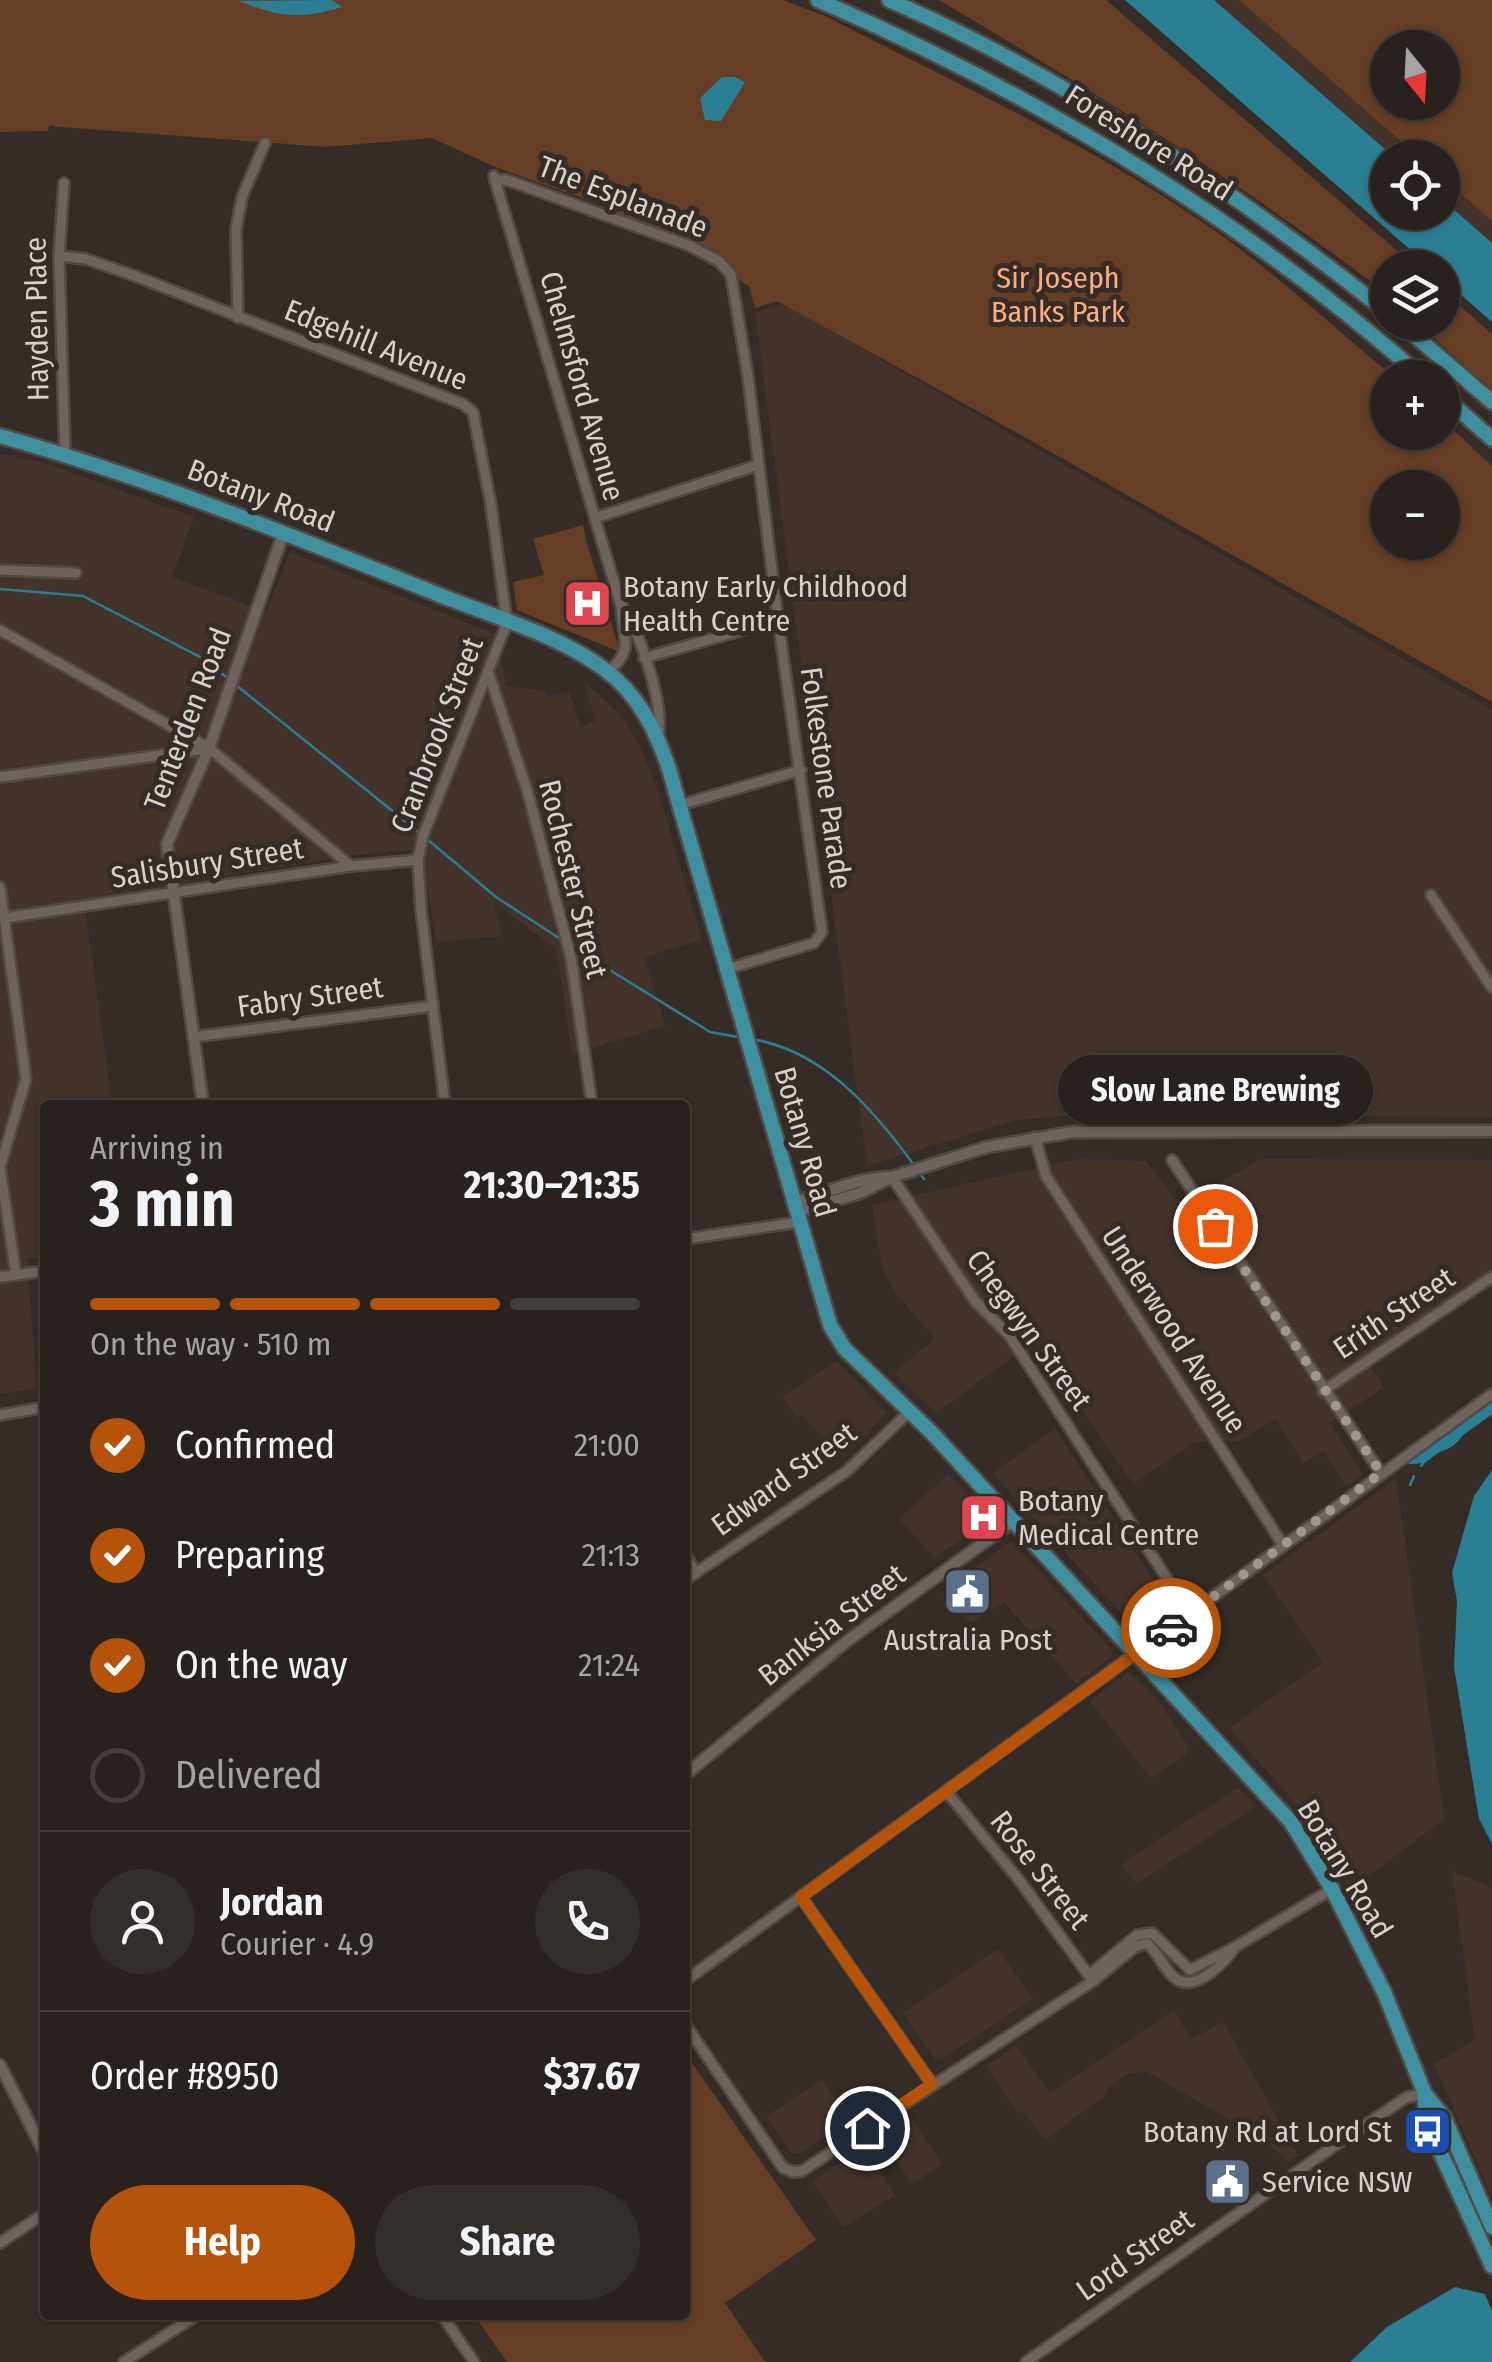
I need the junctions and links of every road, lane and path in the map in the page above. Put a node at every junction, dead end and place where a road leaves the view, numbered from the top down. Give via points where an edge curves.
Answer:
1 (818, 0) edge
2 (888, 0) edge
3 (265, 143) dead end
4 (495, 178) joint
5 (64, 183) dead end
6 (59, 256) junction
7 (731, 275) joint
8 (1370, 299) edge
9 (238, 318) junction
10 (1421, 340) edge
11 (1401, 360) edge
12 (1492, 402) edge
13 (1460, 410) edge
14 (0, 436) edge
15 (1492, 439) edge
16 (65, 454) junction
17 (758, 466) junction
18 (595, 518) junction
19 (283, 534) junction
20 (0, 570) edge
21 (76, 573) dead end
22 (621, 606) junction
23 (778, 620) junction
24 (507, 623) junction
25 (0, 630) edge
26 (644, 658) junction
27 (488, 669) junction
28 (608, 672) junction
29 (658, 736) junction
30 (209, 748) junction
31 (801, 770) junction
32 (0, 777) edge
33 (680, 805) junction
34 (418, 860) junction
35 (351, 866) junction
36 (0, 887) edge
37 (174, 895) junction
38 (1431, 895) dead end
39 (4, 918) junction
40 (727, 969) junction
41 (12, 977) junction
42 (0, 981) edge
43 (1492, 988) edge
44 (432, 1006) junction
45 (193, 1037) junction
46 (201, 1100) edge
47 (444, 1100) edge
48 (591, 1100) edge
49 (1492, 1130) edge
50 (1036, 1142) junction
51 (1172, 1160) dead end
52 (892, 1177) junction
53 (796, 1212) junction
54 (690, 1238) edge
55 (40, 1272) edge
56 (16, 1275) junction
57 (0, 1277) edge
58 (1492, 1277) edge
59 (1324, 1390) junction
60 (1492, 1394) edge
61 (40, 1409) edge
62 (909, 1412) junction
63 (0, 1415) edge
64 (1381, 1473) junction
65 (1014, 1521) junction
66 (1283, 1544) junction
67 (690, 1562) edge
68 (696, 1572) junction
69 (690, 1576) edge
70 (1190, 1614) junction
71 (1136, 1653) junction
72 (690, 1771) edge
73 (946, 1791) junction
74 (1332, 1890) junction
75 (801, 1897) junction
76 (690, 1977) edge
77 (1092, 1981) junction
78 (690, 2031) edge
79 (0, 2065) edge
80 (932, 2084) junction
81 (5, 2086) edge
82 (1425, 2094) junction
83 (40, 2146) edge
84 (40, 2216) edge
85 (1492, 2227) edge
86 (0, 2243) edge
87 (1492, 2266) edge
88 (189, 2320) edge
89 (445, 2320) edge
90 (124, 2362) edge
91 (474, 2362) edge
92 (1026, 2362) edge

1 - 11 main road, Foreshore Road via 1016,94 1148,171 1283,264
2 - 8 main road, Foreshore Road via 1028,70 1161,148
3 - 9 street via 236,230
4 - 7 street, The Esplanade via 690,246
4 - 18 street, Chelmsford Avenue
5 - 6 street, Hayden Place
6 - 9 street, Edgehill Avenue via 86,259
6 - 16 street, Hayden Place
7 - 17 street, Folkestone Parade
9 - 24 street, Edgehill Avenue via 473,412
10 - 12 main road
13 - 15 main road
14 - 16 main road, Botany Road
16 - 19 main road, Botany Road
17 - 18 street
17 - 23 street, Folkestone Parade
18 - 22 street, Chelmsford Avenue
19 - 24 main road, Botany Road
19 - 30 street, Tenterden Road
20 - 21 street
22 - 26 street, Chelmsford Avenue
22 - 28 street, Chelmsford Avenue via 626,650
23 - 26 street
23 - 31 street, Folkestone Parade
24 - 27 street, Cranbrook Street
24 - 28 main road, Botany Road
25 - 30 street
26 - 29 street, Chelmsford Avenue
27 - 34 street, Cranbrook Street
27 - 48 street, Rochester Street via 571,958
28 - 29 main road, Botany Road
29 - 33 main road, Botany Road
30 - 32 street
30 - 35 street
30 - 37 street, Tenterden Road via 167,844
31 - 33 street
31 - 40 street, Folkestone Parade via 822,932 814,944
33 - 40 main road, Botany Road
34 - 35 street, Salisbury Street
34 - 44 street, Cranbrook Street
35 - 37 street, Salisbury Street
36 - 39 street
37 - 39 street, Salisbury Street
37 - 45 street, Tenterden Road
38 - 43 street
39 - 41 street
40 - 53 main road, Botany Road
41 - 42 street
41 - 56 street via 26,1078 0,1168
44 - 45 street, Fabry Street
44 - 47 street, Cranbrook Street
45 - 46 street, Tenterden Road
49 - 50 street via 1085,1132
50 - 52 street via 987,1148
50 - 66 street, Underwood Avenue via 1040,1164
51 - 59 street
52 - 53 street
52 - 70 street, Chegwyn Street via 974,1301 1010,1335
53 - 54 street
53 - 62 main road, Botany Road via 830,1325 844,1348
55 - 56 street
56 - 57 street
58 - 59 street, Erith Street
59 - 64 street
60 - 64 street
61 - 63 street
62 - 65 main road, Botany Road
62 - 68 street, Edward Street via 847,1471
64 - 66 street
65 - 71 main road, Botany Road
65 - 72 street, Banksia Street via 847,1642
66 - 70 street
67 - 68 street
68 - 69 street, Edward Street
70 - 71 street
71 - 73 street
71 - 74 main road, Botany Road via 1292,1822
73 - 75 street
73 - 77 street, Rose Street
74 - 77 street via 1235,1948 1202,1977 1180,1981 1147,1944
74 - 82 main road, Botany Road
75 - 76 street
75 - 80 street
77 - 80 street
78 - 80 street via 782,2168 793,2172
79 - 81 street
81 - 83 street
82 - 85 main road, Botany Road via 1444,2118
82 - 87 main road, Botany Road via 1425,2118
82 - 92 street, Lord Street via 1404,2099
84 - 86 street
88 - 90 street
89 - 91 street

